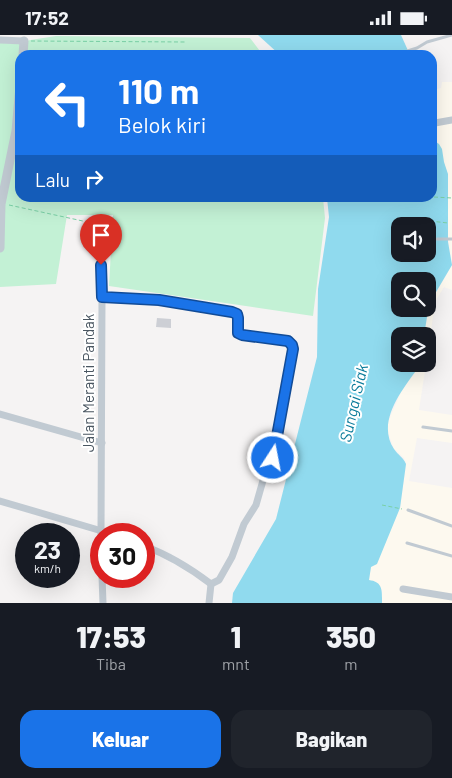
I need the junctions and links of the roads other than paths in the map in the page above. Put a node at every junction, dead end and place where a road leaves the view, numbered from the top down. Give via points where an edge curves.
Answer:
1 (452, 35) edge
2 (0, 41) edge
3 (24, 41) joint
4 (23, 50) edge
5 (411, 50) edge
6 (452, 121) edge
7 (437, 123) edge
8 (15, 136) edge
9 (1, 204) edge
10 (100, 233) road end
11 (437, 239) dead end
12 (452, 239) edge
13 (0, 247) edge
14 (102, 297) junction
15 (0, 414) edge
16 (423, 427) dead end
17 (452, 431) edge
18 (102, 443) junction
19 (0, 501) edge
20 (408, 510) road end
21 (101, 523) edge
22 (452, 527) edge
23 (90, 529) edge
24 (407, 543) dead end
25 (155, 550) edge
26 (452, 556) edge
27 (211, 584) junction
28 (102, 588) edge
29 (403, 589) dead end
30 (452, 597) edge
31 (103, 603) edge
32 (209, 603) edge

1 - 5 lane via 427,41
2 - 3 street
3 - 4 street
6 - 7 street
8 - 9 street
9 - 13 street
10 - 14 street, Jalan Meranti Pandak
11 - 12 lane
14 - 18 street, Jalan Meranti Pandak
14 - 27 street via 159,300 232,312 237,314 238,333 288,341 292,345 273,458 232,557 219,580
15 - 18 street
16 - 17 lane
18 - 21 street, Jalan Meranti Pandak
19 - 23 street
20 - 22 lane
24 - 26 lane
25 - 27 street via 190,568
27 - 32 street
28 - 31 street
29 - 30 street

